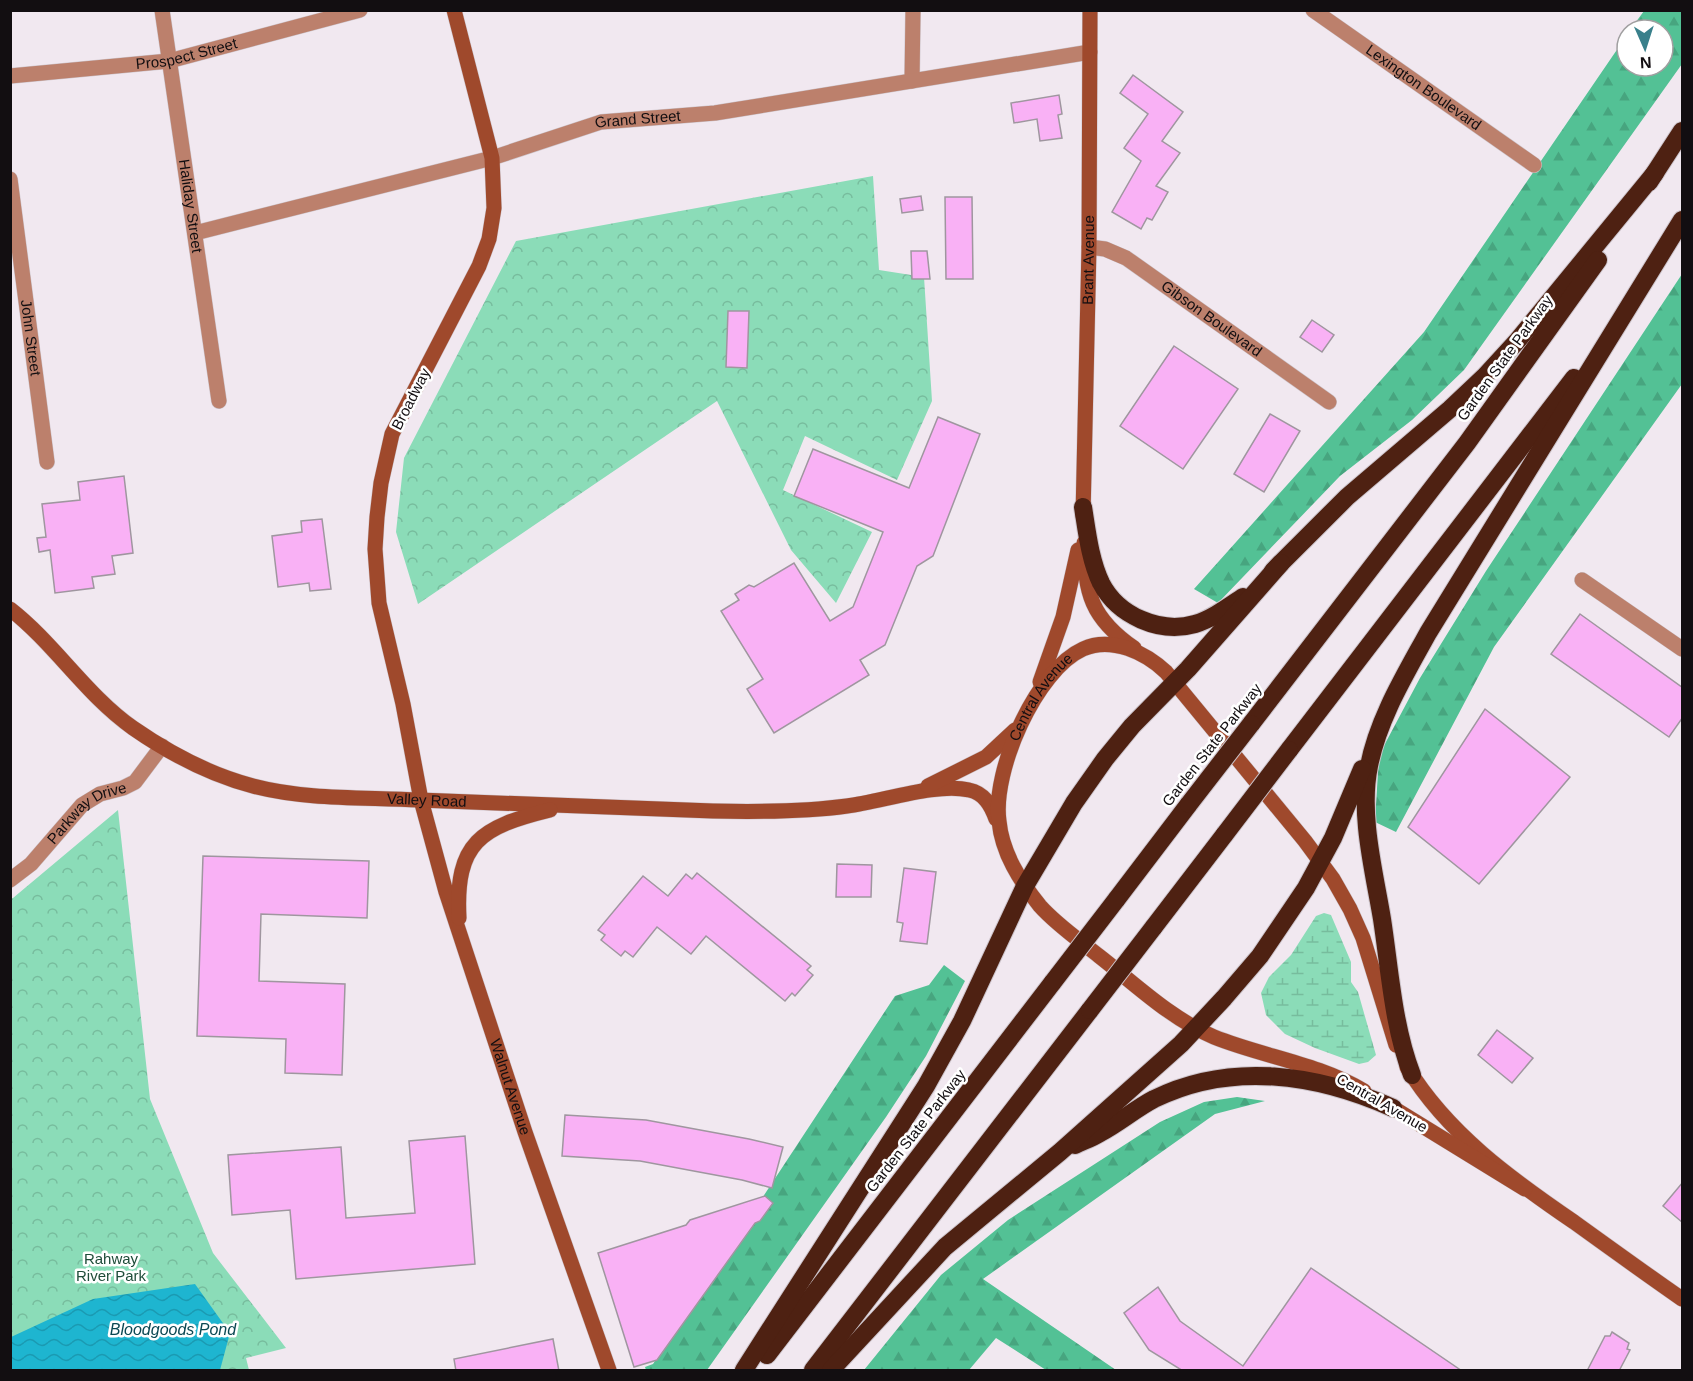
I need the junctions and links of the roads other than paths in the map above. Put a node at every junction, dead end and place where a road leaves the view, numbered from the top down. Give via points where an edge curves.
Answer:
1 (162, 10) edge
2 (360, 10) edge
3 (454, 10) edge
4 (913, 10) edge
5 (1090, 10) edge
6 (1313, 10) edge
7 (1090, 52) junction
8 (169, 61) junction
9 (10, 76) edge
10 (912, 81) junction
11 (1683, 131) edge
12 (492, 158) junction
13 (1534, 165) dead end
14 (1655, 173) junction
15 (10, 179) edge
16 (1683, 219) edge
17 (195, 233) junction
18 (1089, 247) junction
19 (219, 400) dead end
20 (1329, 402) dead end
21 (47, 462) dead end
22 (1083, 507) junction
23 (1281, 563) junction
24 (1582, 580) dead end
25 (10, 609) edge
26 (1683, 649) edge
27 (1147, 656) junction
28 (1174, 682) junction
29 (1025, 715) junction
30 (1377, 735) junction
31 (162, 746) junction
32 (906, 795) junction
33 (421, 800) junction
34 (575, 807) junction
35 (1000, 831) junction
36 (1321, 861) junction
37 (10, 880) edge
38 (1025, 886) junction
39 (462, 942) junction
40 (1197, 1028) junction
41 (1412, 1075) junction
42 (1393, 1108) junction
43 (1060, 1152) junction
44 (1526, 1188) junction
45 (1683, 1299) edge
46 (609, 1371) edge
47 (744, 1371) edge
48 (755, 1371) edge
49 (813, 1371) edge
50 (831, 1371) edge

1 - 8 street, Haliday Street
2 - 8 street, Prospect Street
3 - 12 street, Broadway
4 - 10 street
5 - 7 street, Brant Avenue
6 - 13 street, Lexington Boulevard
7 - 10 street, Grand Street
7 - 18 street, Brant Avenue
8 - 9 street, Prospect Street
8 - 17 street, Haliday Street
10 - 12 street, Grand Street via 715,113 600,122
11 - 14 highway, Garden State Parkway
12 - 17 street, Grand Street
12 - 33 street, Broadway via 494,208 489,239 392,434 381,483 375,549 379,603
14 - 23 highway via 1485,376 1347,497
14 - 48 highway, Garden State Parkway, bridge via 1594,266 1467,442
15 - 21 street, John Street
16 - 30 highway via 1428,633
16 - 49 highway, bridge via 1541,423
17 - 19 street, Haliday Street
18 - 20 street, Gibson Boulevard via 1126,258
18 - 22 street, Brant Avenue
22 - 23 highway via 1101,583 1115,603 1147,622 1174,627 1197,624 1237,601
22 - 27 street, Brant Avenue via 1085,574 1094,606 1110,630
22 - 29 street, Brant Avenue via 1066,607 1049,661
23 - 28 highway
24 - 26 street
25 - 31 street, Valley Road via 102,702 132,728
27 - 28 street, Central Avenue
27 - 29 street, Central Avenue via 1115,646 1083,649 1060,665
28 - 36 street, Central Avenue
28 - 38 highway via 1105,759
29 - 32 street, Valley Road via 1010,736 986,757
29 - 35 street, Central Avenue via 1000,783
30 - 36 highway
30 - 41 highway via 1367,776 1367,820 1399,1031
31 - 33 street, Valley Road via 218,774 272,790
31 - 37 street, Parkway Drive via 135,782 82,805 31,864
32 - 34 street, Valley Road via 795,811
32 - 35 street, Valley Road via 938,789 970,790 988,803
33 - 34 street, Valley Road
33 - 39 street, Walnut Avenue
34 - 39 street via 515,820 477,840 467,854 460,882
35 - 38 street, Central Avenue via 1007,854
36 - 40 highway via 1260,956
36 - 41 street, Central Avenue via 1357,924 1388,1026
38 - 40 street, Central Avenue via 1058,922 1154,999
38 - 47 highway via 962,1021 926,1086
39 - 46 street, Walnut Avenue
40 - 42 street, Central Avenue via 1228,1042 1319,1069
40 - 43 highway
41 - 44 street, Central Avenue via 1462,1135
42 - 43 highway via 1348,1090 1301,1079 1258,1075 1218,1078 1154,1099 1100,1133
42 - 44 street, Central Avenue
43 - 50 highway via 945,1247
44 - 45 street, Central Avenue

